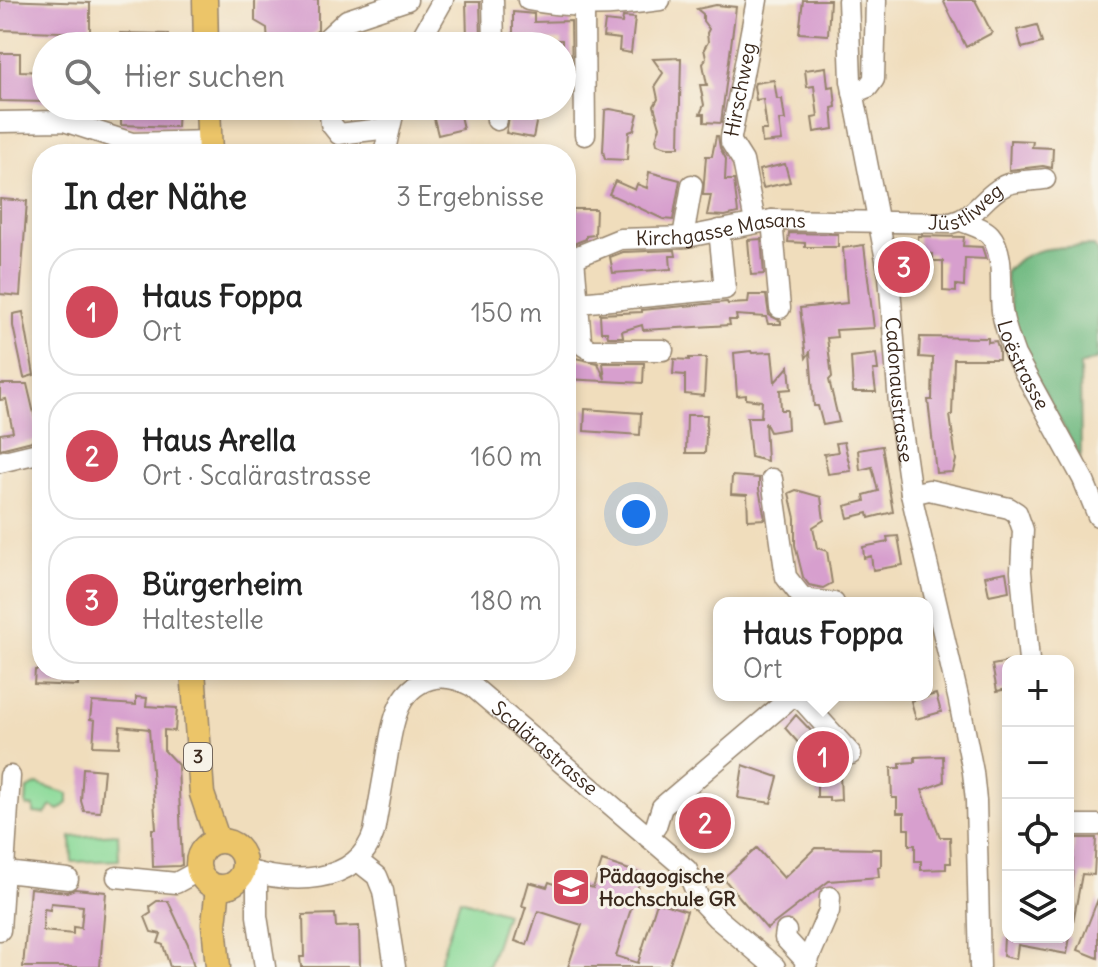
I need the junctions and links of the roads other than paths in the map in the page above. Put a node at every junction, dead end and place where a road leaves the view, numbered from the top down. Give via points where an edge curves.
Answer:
1 (205, 0) edge
2 (407, 0) edge
3 (442, 0) edge
4 (493, 0) edge
5 (528, 0) edge
6 (660, 0) edge
7 (757, 0) edge
8 (848, 0) edge
9 (876, 0) edge
10 (586, 2) edge
11 (206, 32) edge
12 (334, 32) edge
13 (425, 32) edge
14 (494, 32) edge
15 (853, 93) junction
16 (209, 120) edge
17 (331, 120) edge
18 (391, 120) edge
19 (0, 122) edge
20 (389, 128) junction
21 (585, 135) dead end
22 (148, 144) edge
23 (210, 144) edge
24 (386, 144) edge
25 (760, 148) dead end
26 (739, 154) junction
27 (1045, 179) dead end
28 (692, 185) dead end
29 (763, 221) junction
30 (962, 221) junction
31 (880, 222) junction
32 (719, 230) junction
33 (683, 237) junction
34 (576, 257) edge
35 (576, 289) edge
36 (579, 303) junction
37 (780, 308) dead end
38 (663, 350) dead end
39 (32, 454) edge
40 (0, 462) edge
41 (1098, 464) edge
42 (772, 479) dead end
43 (911, 494) junction
44 (1090, 496) junction
45 (1098, 516) edge
46 (803, 597) edge
47 (928, 597) edge
48 (935, 637) edge
49 (1028, 655) edge
50 (194, 680) edge
51 (433, 680) edge
52 (457, 680) edge
53 (787, 701) edge
54 (803, 701) edge
55 (851, 754) dead end
56 (10, 776) dead end
57 (1074, 825) edge
58 (1098, 825) edge
59 (648, 837) junction
60 (218, 841) junction
61 (358, 861) junction
62 (198, 871) junction
63 (250, 871) junction
64 (5, 872) junction
65 (117, 877) dead end
66 (68, 879) dead end
67 (218, 887) junction
68 (830, 897) dead end
69 (0, 930) edge
70 (786, 931) dead end
71 (806, 965) edge
72 (218, 967) edge
73 (265, 967) edge
74 (395, 967) edge
75 (775, 967) edge
76 (980, 967) edge

1 - 11 main road
2 - 12 street via 347,20
3 - 13 street
4 - 14 street
5 - 10 street via 577,6
6 - 10 street via 613,6
7 - 26 street, Hirschweg via 731,137
8 - 15 street, Cadonaustrasse
9 - 15 street via 874,79
10 - 21 street
15 - 31 street, Cadonaustrasse
16 - 23 main road
17 - 20 street via 339,134
18 - 20 street
19 - 22 street via 64,121
20 - 24 street
25 - 26 street
26 - 29 street, Hirschweg
27 - 30 street, Jüstliweg via 1003,186
28 - 33 street
29 - 31 street, Kirchgasse Masans
29 - 32 street, Kirchgasse Masans
29 - 37 street, Hirschweg
30 - 31 street, Jüstliweg
30 - 44 street, Loëstrasse via 992,236 1008,337
31 - 43 street, Cadonaustrasse
32 - 33 street, Kirchgasse Masans
32 - 36 street via 725,289
33 - 34 street, Kirchgasse Masans via 620,239
35 - 36 street
36 - 38 street via 581,340 587,349
39 - 40 street
41 - 44 street
42 - 46 street via 786,577
43 - 47 street, Cadonaustrasse
43 - 49 street via 929,490 1017,513 1023,530
44 - 45 street, Loëstrasse
48 - 76 street, Cadonaustrasse via 968,741 976,801
50 - 60 main road, 3 via 200,784
51 - 61 street, Scalärastrasse via 410,690 399,707 374,832
52 - 59 street, Scalärastrasse via 472,686
53 - 59 street via 662,807
54 - 55 street
56 - 64 street
57 - 58 street
59 - 75 street, Scalärastrasse via 687,870 712,924
60 - 62 main road via 200,853
60 - 63 main road, 3 via 238,848
61 - 63 street via 321,877
61 - 74 street via 377,876 383,891
62 - 65 street via 176,883
62 - 67 main road via 204,881
63 - 67 main road
63 - 73 street
64 - 66 street
64 - 69 street
67 - 72 main road
68 - 71 street
70 - 71 street via 785,938

